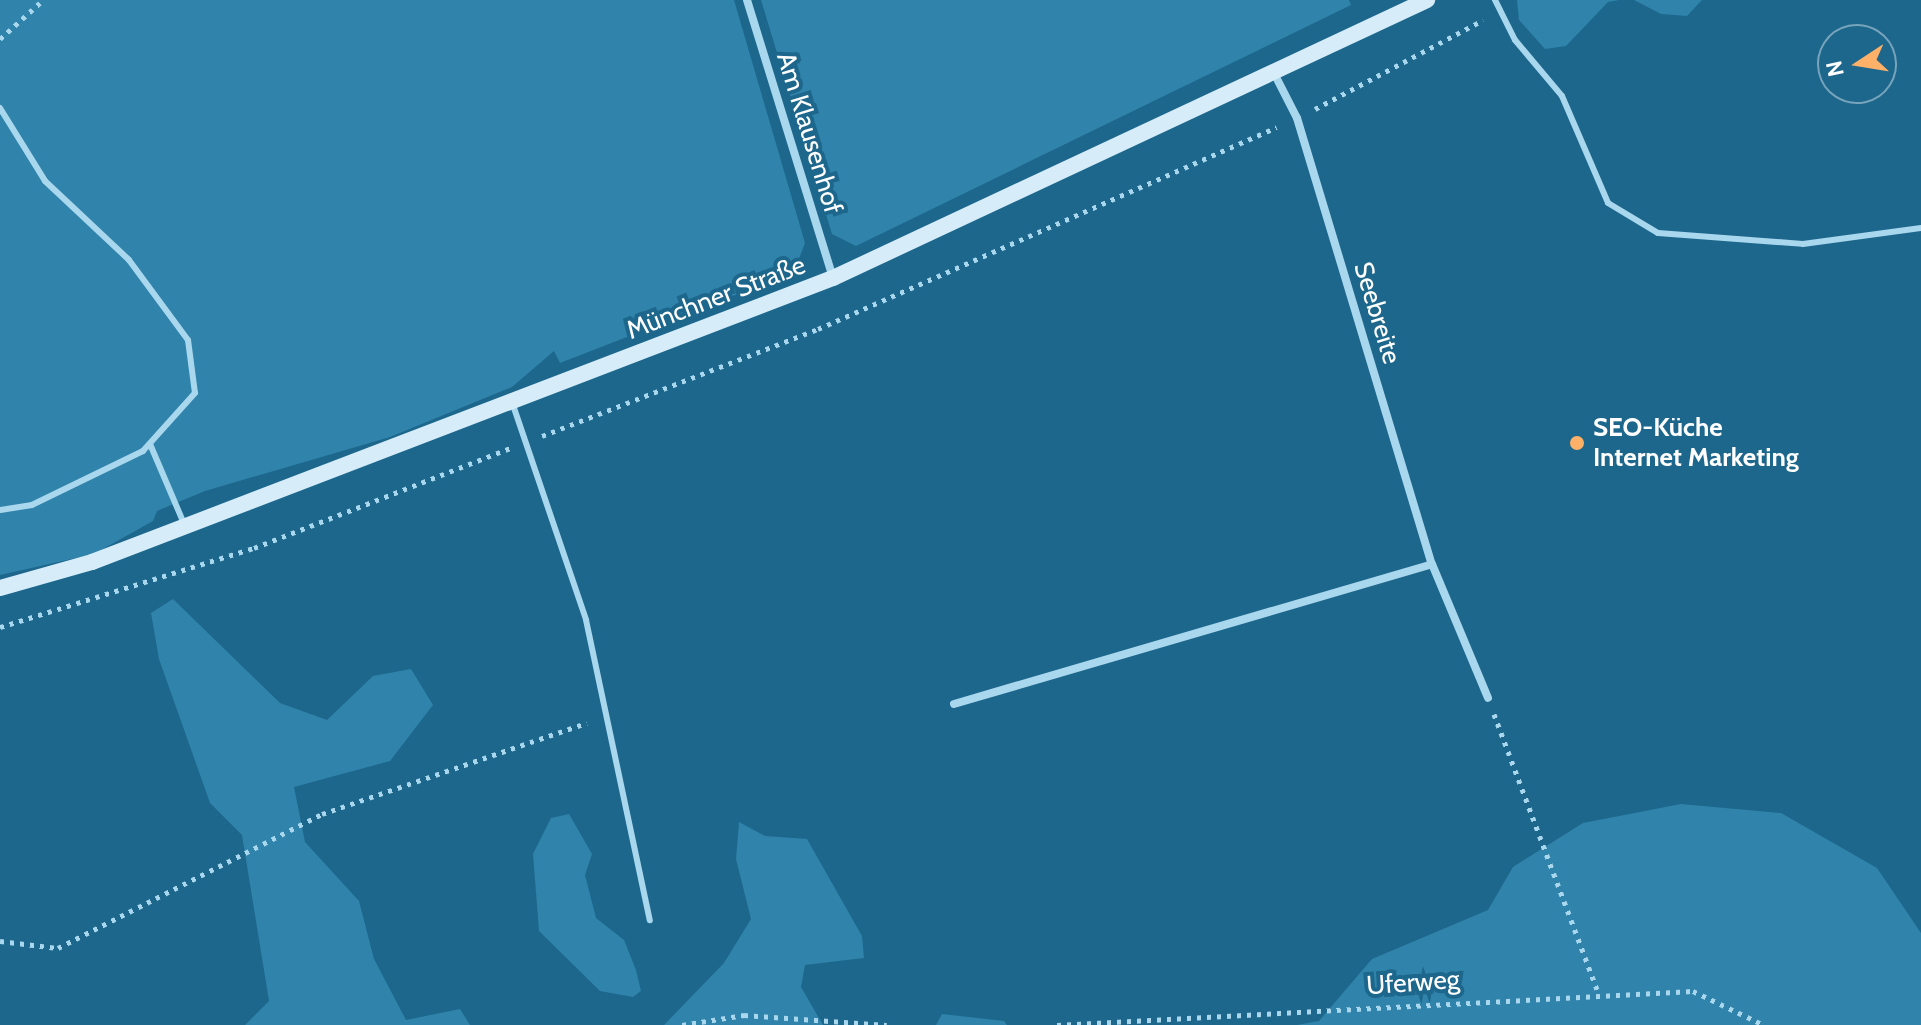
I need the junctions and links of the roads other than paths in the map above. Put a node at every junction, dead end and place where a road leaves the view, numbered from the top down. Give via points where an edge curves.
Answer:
1 (747, 0) edge
2 (1427, 0) edge
3 (1495, 0) edge
4 (1276, 77) junction
5 (0, 108) edge
6 (1921, 228) edge
7 (833, 278) junction
8 (512, 401) junction
9 (150, 444) junction
10 (0, 510) edge
11 (185, 526) junction
12 (1432, 564) junction
13 (0, 588) edge
14 (1488, 698) road end
15 (954, 704) dead end
16 (650, 920) dead end

1 - 7 street, Am Klausenhof
2 - 4 main road, Münchner Straße
3 - 6 lane via 1515,40 1562,96 1608,203 1658,233 1803,244
4 - 7 main road, Münchner Straße
4 - 12 street, Seebreite via 1297,118
5 - 9 lane via 45,181 129,260 188,340 195,393
7 - 8 main road, Münchner Straße
8 - 11 main road, Münchner Straße
8 - 16 lane via 586,620
9 - 10 lane via 32,505
9 - 11 lane
11 - 13 main road, Münchner Straße
12 - 14 street, Seebreite
12 - 15 street

